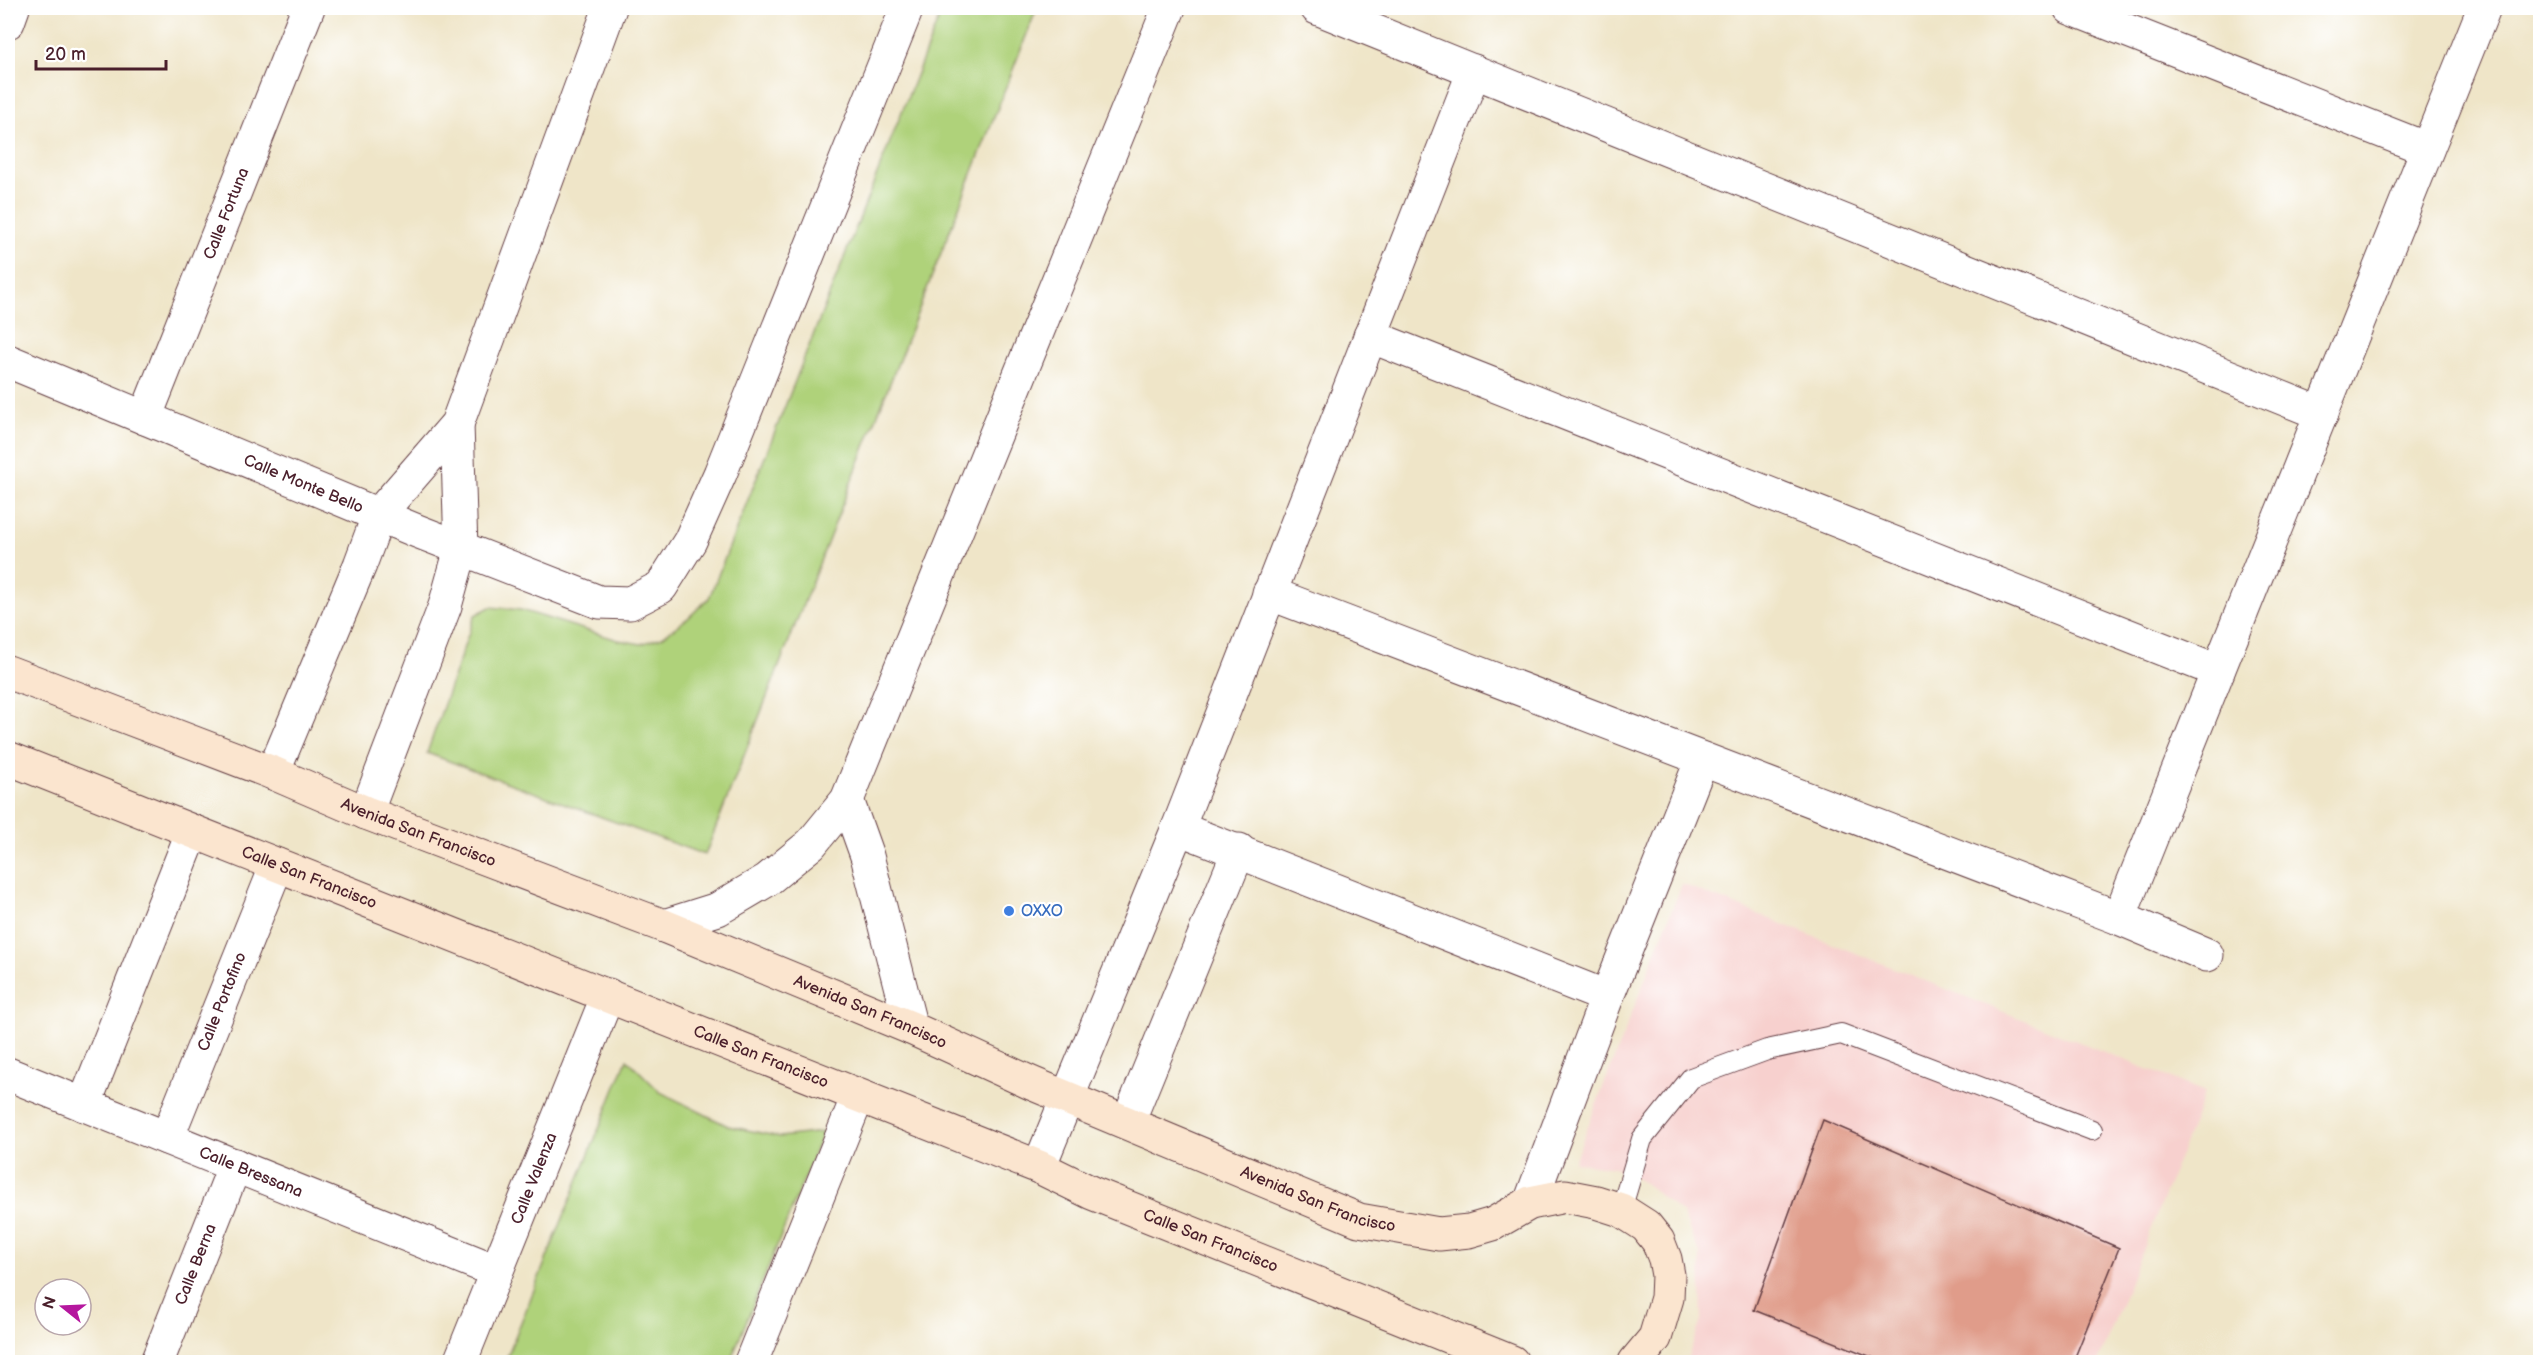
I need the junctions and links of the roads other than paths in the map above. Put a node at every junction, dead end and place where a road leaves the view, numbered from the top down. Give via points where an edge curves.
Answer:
1 (13, 8) edge
2 (308, 8) edge
3 (610, 8) edge
4 (907, 8) edge
5 (1169, 8) edge
6 (1317, 8) edge
7 (2070, 8) edge
8 (2484, 8) edge
9 (8, 22) edge
10 (1474, 71) junction
11 (2427, 149) junction
12 (1370, 336) junction
13 (8, 361) edge
14 (2322, 414) junction
15 (145, 418) junction
16 (458, 424) junction
17 (379, 514) junction
18 (461, 549) junction
19 (1269, 592) junction
20 (2218, 671) junction
21 (8, 672) edge
22 (8, 758) edge
23 (1702, 759) junction
24 (273, 773) junction
25 (847, 800) junction
26 (366, 813) junction
27 (1178, 828) junction
28 (192, 832) junction
29 (1239, 850) junction
30 (278, 865) junction
31 (2119, 918) junction
32 (664, 926) junction
33 (2207, 955) dead end
34 (608, 995) junction
35 (1607, 997) junction
36 (911, 1028) junction
37 (8, 1074) edge
38 (858, 1096) junction
39 (1067, 1098) junction
40 (84, 1105) junction
41 (1128, 1122) junction
42 (2092, 1130) dead end
43 (167, 1138) junction
44 (235, 1166) junction
45 (1039, 1167) junction
46 (1530, 1203) junction
47 (1622, 1210) junction
48 (496, 1271) junction
49 (157, 1362) edge
50 (460, 1362) edge
51 (751, 1362) edge
52 (1512, 1362) edge
53 (1635, 1362) edge

1 - 9 street
2 - 15 street, Calle Fortuna
3 - 16 street
4 - 18 street, Calle Monte Bello via 720,474 690,541 661,587 630,603 599,602
5 - 25 street
6 - 10 street
7 - 11 street
8 - 11 street
10 - 12 street
10 - 14 street
11 - 14 street
12 - 19 street
12 - 20 street
13 - 15 street, Calle Monte Bello
14 - 20 street
15 - 17 street, Calle Monte Bello
16 - 17 street
16 - 18 street
17 - 18 street, Calle Monte Bello
17 - 24 street
18 - 26 street via 445,606
19 - 23 street
19 - 27 street
20 - 31 street
21 - 24 street, Avenida San Francisco
22 - 28 street, Calle San Francisco
23 - 31 street
23 - 35 street
24 - 26 street, Avenida San Francisco
25 - 32 street via 811,844 767,880 717,909
25 - 36 street via 867,856
26 - 32 street, Avenida San Francisco
27 - 29 street
27 - 39 street
28 - 30 street, Calle San Francisco
28 - 40 street
29 - 35 street
29 - 41 street
30 - 34 street, Calle San Francisco
30 - 43 street, Calle Portofino
31 - 33 street
32 - 36 street, Avenida San Francisco
34 - 38 street, Calle San Francisco
34 - 48 street, Calle Valenza
35 - 46 street
36 - 39 street, Avenida San Francisco
37 - 40 street, Calle Bressana
38 - 45 street, Calle San Francisco
38 - 51 street
39 - 41 street, Avenida San Francisco
39 - 45 street
40 - 43 street, Calle Bressana
41 - 46 street, Avenida San Francisco via 1359,1220 1439,1234 1470,1231 1493,1224
42 - 47 lane via 1841,1034 1767,1050 1691,1078 1642,1138
43 - 44 street, Calle Bressana
44 - 48 street, Calle Bressana
44 - 49 street, Calle Berna
45 - 52 street, Calle San Francisco via 1092,1193
46 - 47 street, Avenida San Francisco via 1565,1196
47 - 53 street, Avenida San Francisco via 1646,1226 1665,1259 1667,1298 1663,1313 1655,1338
48 - 50 street, Calle Valenza

